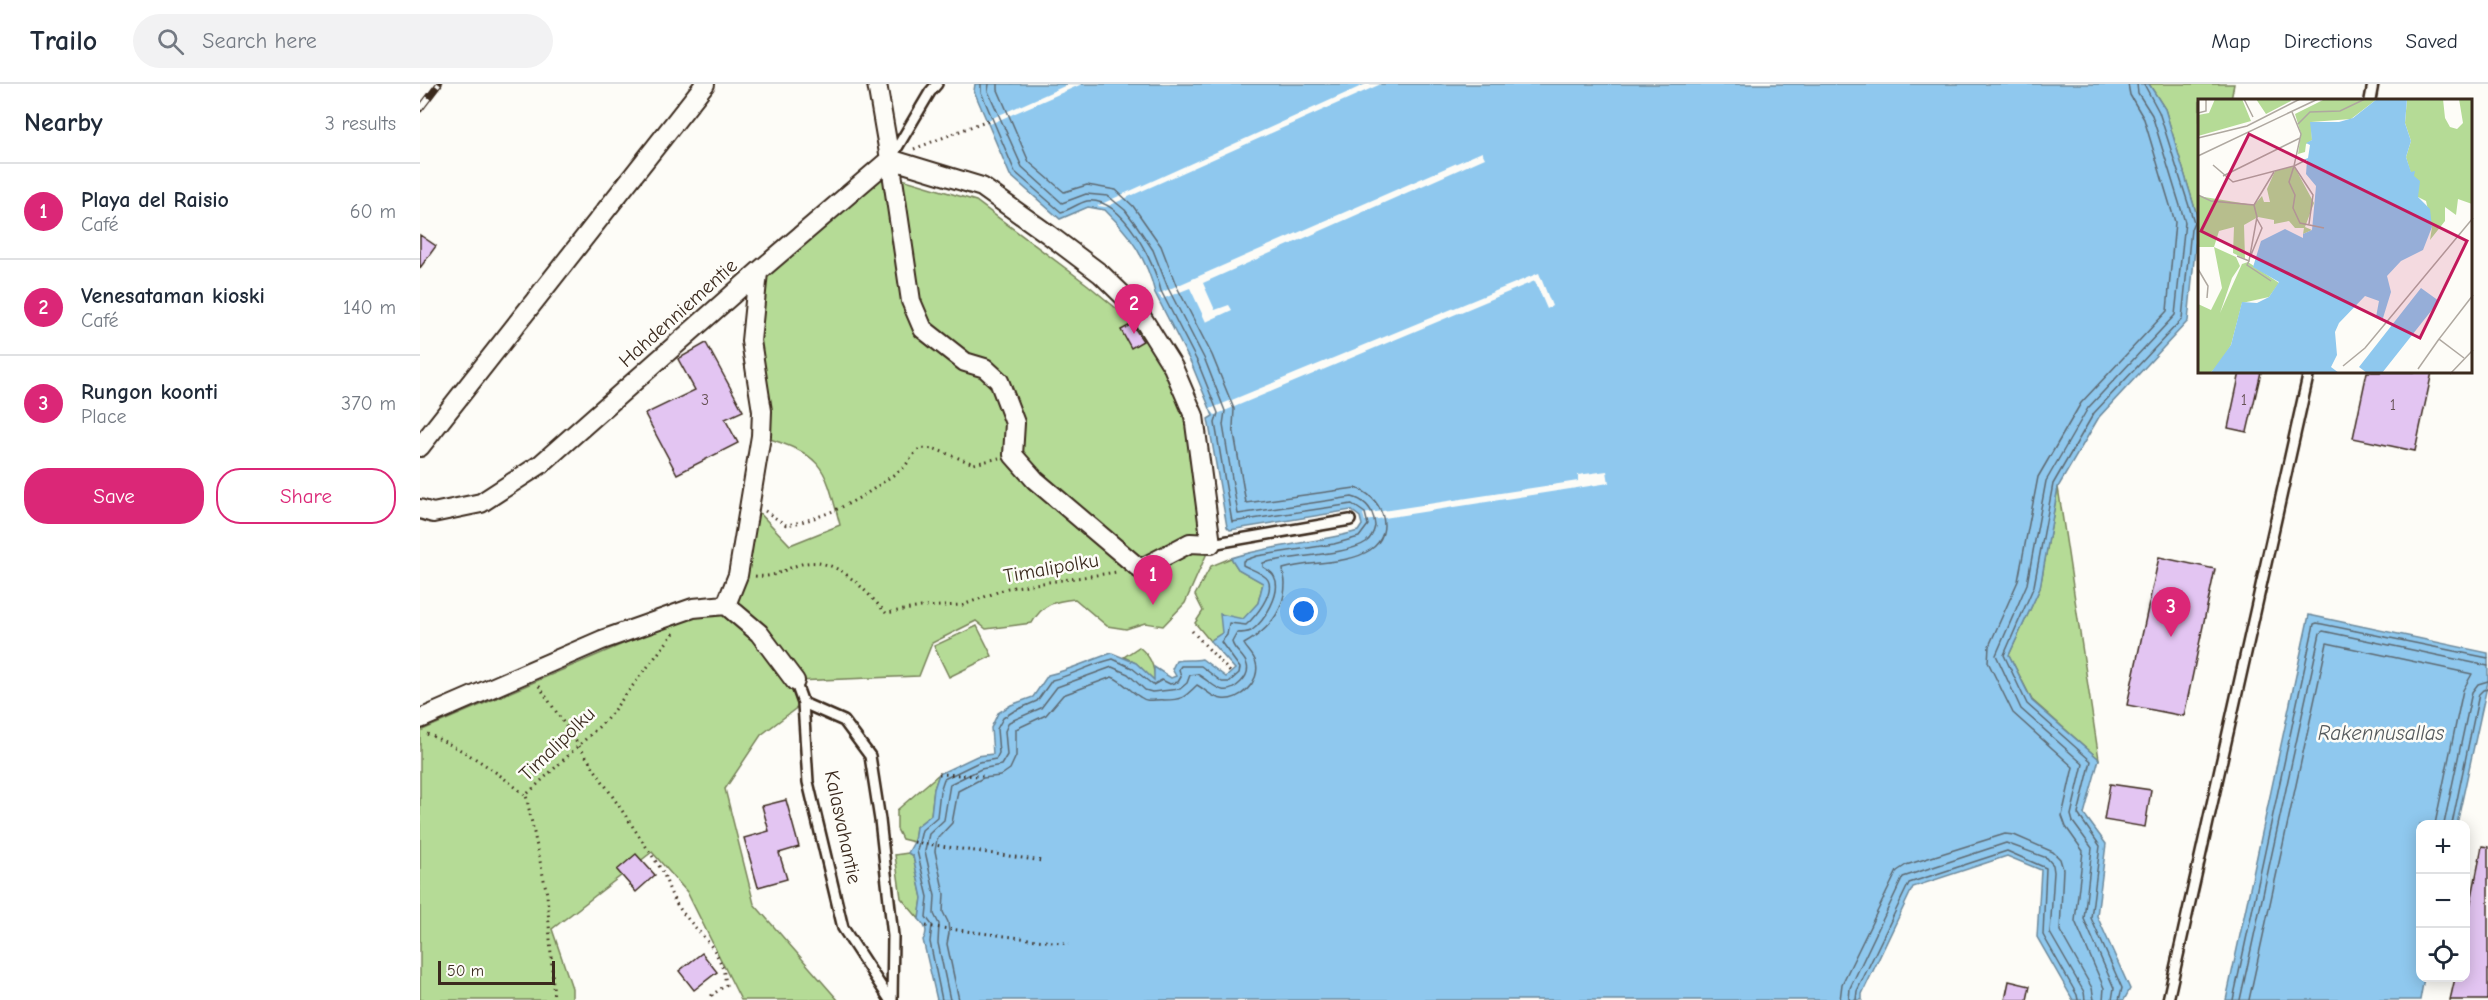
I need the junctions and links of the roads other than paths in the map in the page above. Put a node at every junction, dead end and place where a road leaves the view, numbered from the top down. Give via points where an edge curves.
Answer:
1 (705, 84) edge
2 (877, 84) edge
3 (937, 84) edge
4 (2373, 84) edge
5 (2370, 99) edge
6 (890, 159) junction
7 (758, 272) junction
8 (2309, 374) edge
9 (420, 447) edge
10 (420, 508) edge
11 (1350, 520) dead end
12 (1211, 544) junction
13 (726, 605) junction
14 (795, 681) joint
15 (803, 703) junction
16 (420, 719) edge
17 (891, 1000) edge
18 (2168, 1000) edge

1 - 9 street
2 - 6 street
3 - 6 lane
4 - 5 lane
6 - 7 street, Hahdenniementie
6 - 12 street via 982,187 1101,274 1136,308 1173,367 1194,416
6 - 12 street via 911,301 923,329 965,362 985,368 999,381 1015,423 1013,455 1035,480 1140,569 1190,543
7 - 10 street, Hahdenniementie via 541,464 482,503 433,513
7 - 13 street via 751,341 761,428 738,575
8 - 18 lane
11 - 12 lane
13 - 14 street, Kalasvahantie via 759,633
13 - 16 street via 693,608 602,640
14 - 15 lane, Kalasvahantie
15 - 17 lane, Kalasvahantie via 807,782 843,928
15 - 17 lane via 844,722 870,756 893,936

